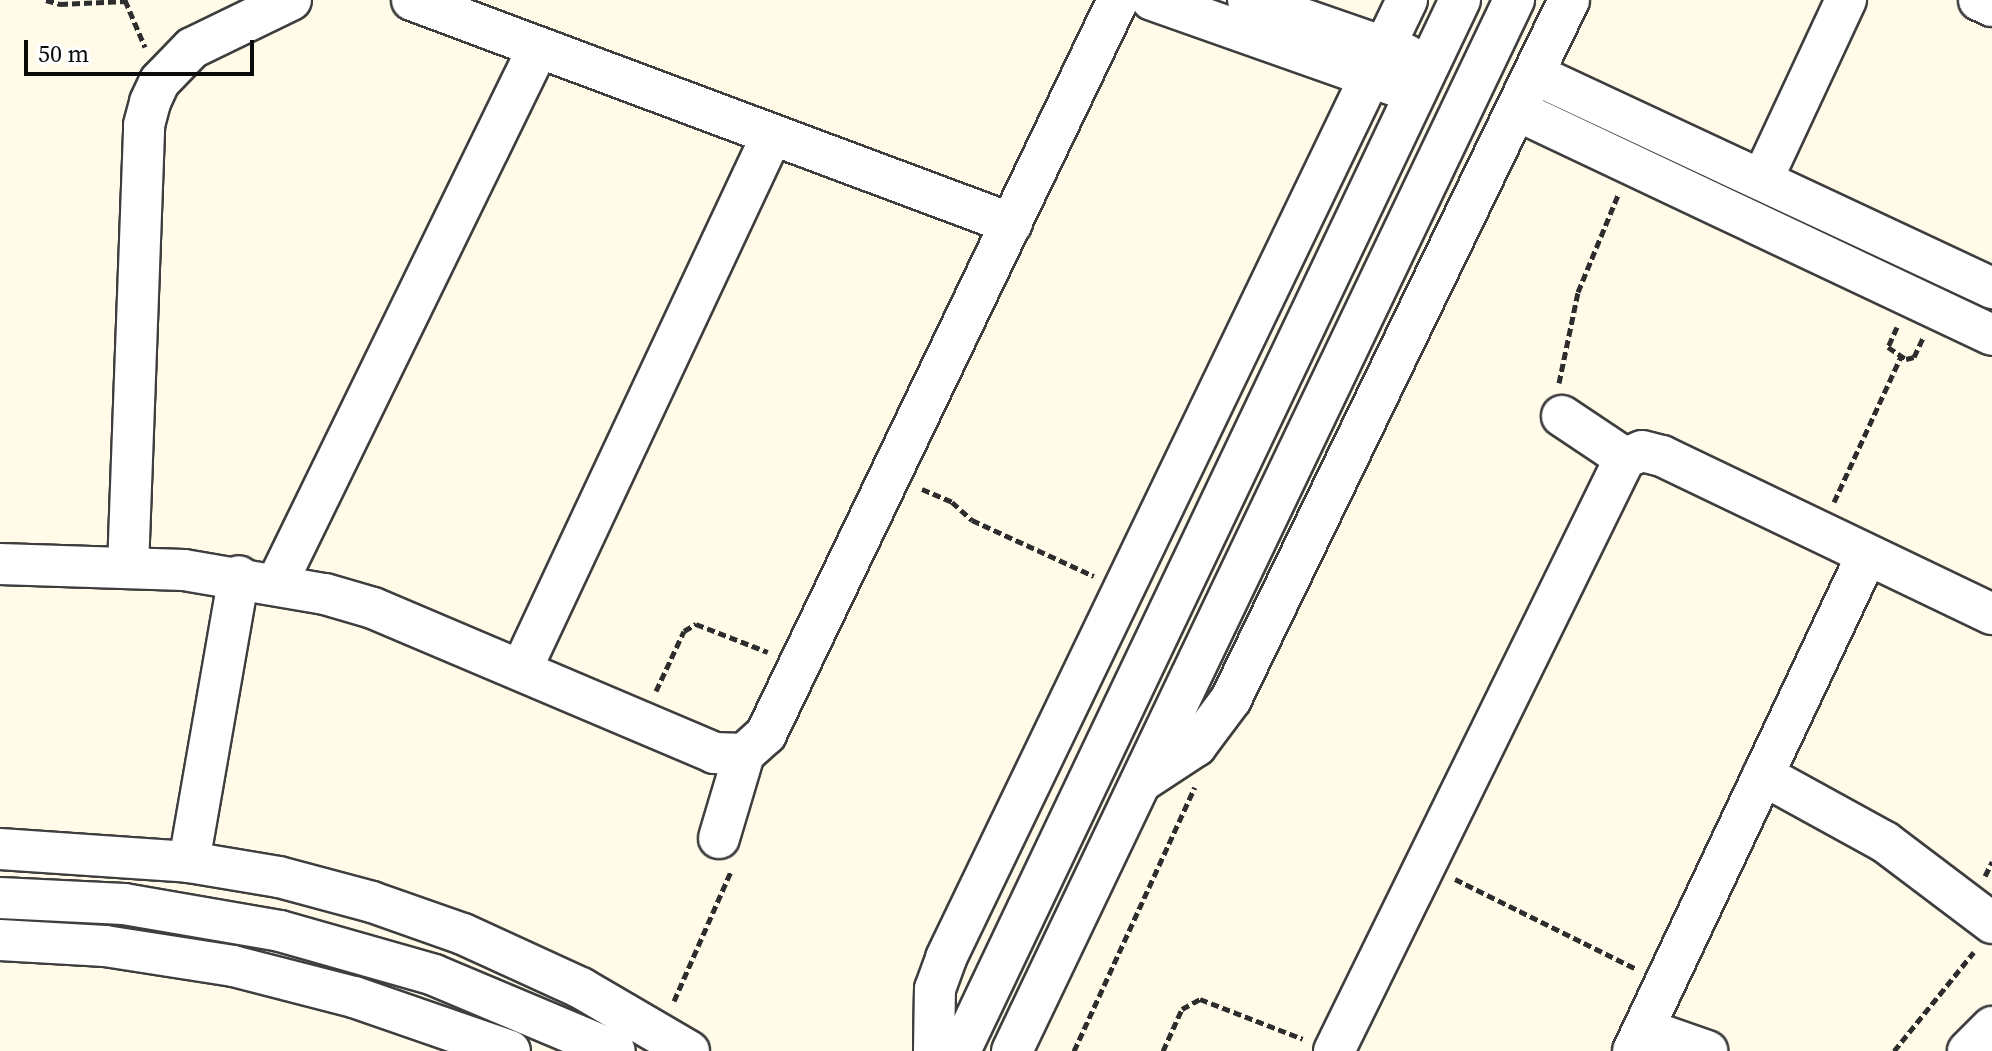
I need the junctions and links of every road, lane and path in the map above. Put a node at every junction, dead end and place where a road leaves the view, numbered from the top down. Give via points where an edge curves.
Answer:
1 (46, 0) edge
2 (125, 0) edge
3 (291, 0) edge
4 (412, 0) edge
5 (1118, 0) edge
6 (1152, 0) edge
7 (1248, 0) edge
8 (1407, 0) edge
9 (1460, 0) edge
10 (1514, 0) edge
11 (1569, 0) edge
12 (1846, 0) edge
13 (1979, 0) edge
14 (1992, 6) edge
15 (538, 48) junction
16 (1377, 62) junction
17 (1534, 74) junction
18 (1423, 78) junction
19 (160, 81) junction
20 (1516, 110) junction
21 (772, 135) junction
22 (1631, 165) junction
23 (1762, 180) junction
24 (1012, 224) junction
25 (1992, 288) edge
26 (1992, 335) edge
27 (1901, 356) dead end
28 (1562, 416) joint
29 (1625, 458) junction
30 (891, 475) junction
31 (1820, 532) junction
32 (1867, 555) junction
33 (0, 564) edge
34 (128, 568) junction
35 (239, 576) junction
36 (277, 583) junction
37 (1124, 590) junction
38 (1992, 614) edge
39 (799, 666) junction
40 (521, 670) junction
41 (641, 721) junction
42 (1196, 746) junction
43 (744, 754) junction
44 (1763, 775) junction
45 (1141, 782) junction
46 (0, 849) edge
47 (726, 852) joint
48 (189, 862) junction
49 (1425, 864) junction
50 (0, 898) edge
51 (1987, 933) edge
52 (0, 940) edge
53 (1665, 983) junction
54 (1992, 1027) edge
55 (1639, 1040) edge
56 (675, 1041) edge
57 (1326, 1048) edge
58 (510, 1051) edge
59 (615, 1051) edge
60 (934, 1051) edge
61 (960, 1051) edge
62 (1012, 1051) edge
63 (1074, 1051) edge
64 (1163, 1051) edge
65 (1707, 1051) edge
66 (1894, 1051) edge
67 (1968, 1051) edge

1 - 2 path
2 - 19 path
3 - 19 street via 192,48
4 - 15 street
5 - 24 street
6 - 16 street
7 - 16 street
8 - 16 street
9 - 18 street
10 - 45 street
11 - 17 street
12 - 23 street
13 - 14 street
15 - 21 street
15 - 36 street
16 - 18 street
16 - 37 street
17 - 20 street
17 - 23 street
18 - 61 street
19 - 34 street via 144,125
20 - 22 street
20 - 42 street via 1231,699
21 - 24 street
21 - 40 street
22 - 26 street
22 - 28 path via 1578,292 1559,384
23 - 25 street
24 - 30 street
27 - 31 path
28 - 29 street
29 - 31 street via 1652,452
29 - 49 street
30 - 37 path via 952,502 972,520
30 - 39 street
31 - 32 street
32 - 38 street
32 - 44 street
33 - 34 street
34 - 35 street
35 - 36 street
35 - 48 street
36 - 40 street via 373,608
37 - 60 street via 946,958 934,1000
39 - 41 path via 696,624 684,631
39 - 43 street via 766,734
40 - 41 street
41 - 43 street via 714,753
42 - 45 street
42 - 63 path via 1191,805
43 - 47 street
44 - 51 street via 1885,842
44 - 53 street
45 - 62 street
46 - 48 street
47 - 56 path
48 - 56 street via 279,877 463,934 581,988
49 - 53 path
49 - 57 street
50 - 59 street via 124,904 280,931 434,975
51 - 66 path
52 - 58 street via 105,946 233,966 354,997
53 - 55 street
54 - 67 street
55 - 65 street
57 - 64 path via 1200,999 1182,1009

